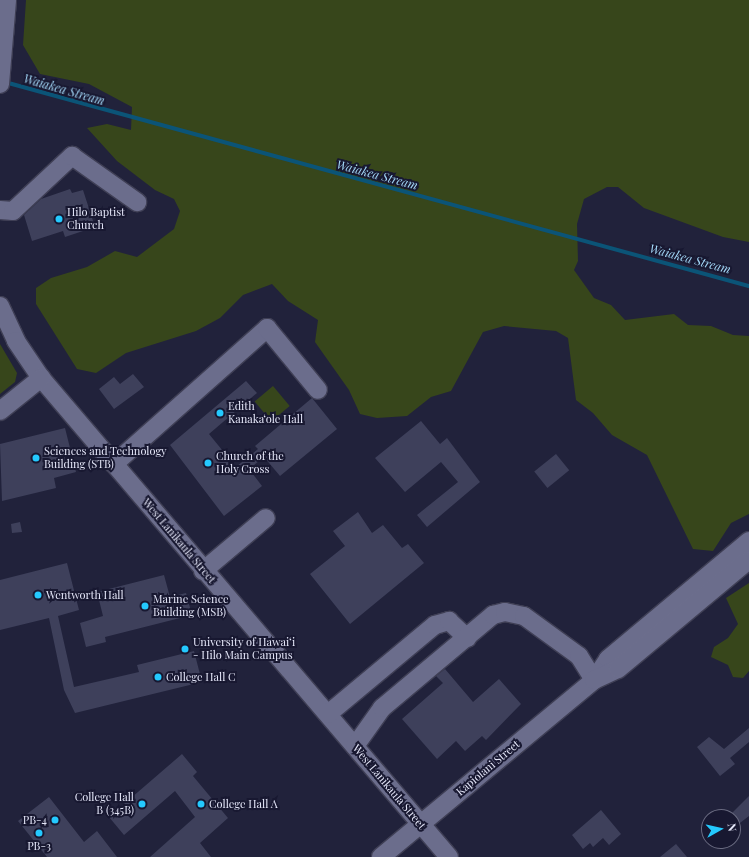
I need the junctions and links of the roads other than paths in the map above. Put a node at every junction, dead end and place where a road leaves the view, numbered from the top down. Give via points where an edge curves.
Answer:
1 (7, 0) edge
2 (0, 84) edge
3 (137, 202) dead end
4 (0, 210) edge
5 (0, 306) edge
6 (41, 378) junction
7 (318, 390) dead end
8 (0, 411) edge
9 (114, 464) junction
10 (266, 518) dead end
11 (749, 541) edge
12 (749, 560) edge
13 (203, 571) junction
14 (467, 638) junction
15 (594, 680) junction
16 (328, 714) junction
17 (355, 746) junction
18 (421, 824) junction
19 (381, 857) edge
20 (449, 857) edge

1 - 2 street
3 - 4 street via 72,156 13,211
5 - 6 street, West Lanikaula Street via 16,342
6 - 8 street
6 - 9 street, West Lanikaula Street
7 - 9 street via 267,328
9 - 13 street, West Lanikaula Street
10 - 13 street
11 - 15 street, Kapiolani Street via 608,659
12 - 15 street, Kapiolani Street via 618,669
13 - 16 street, West Lanikaula Street
14 - 15 street via 493,615 505,612 524,616 579,656
14 - 16 street via 449,621 435,625
14 - 17 street via 382,708
15 - 18 street, Kapiolani Street
16 - 17 street, West Lanikaula Street
17 - 18 street, West Lanikaula Street
18 - 19 street, Kapiolani Street
18 - 20 street, West Lanikaula Street

